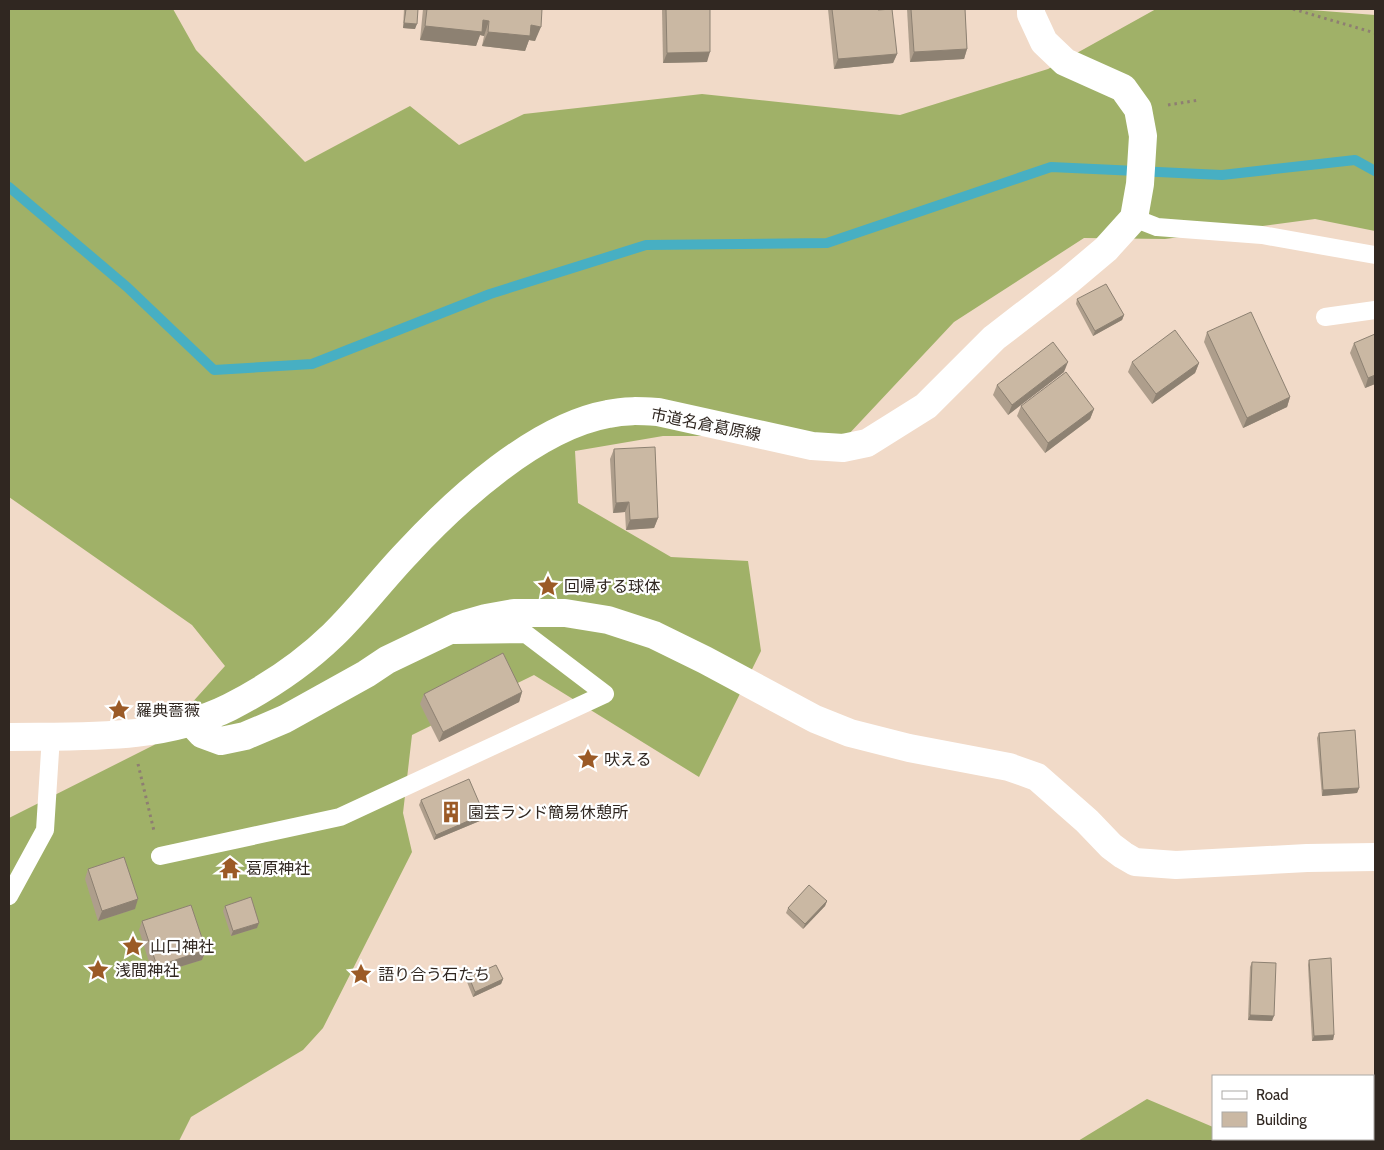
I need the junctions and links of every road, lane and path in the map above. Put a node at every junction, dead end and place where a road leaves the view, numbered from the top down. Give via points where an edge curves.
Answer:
1 (1031, 9) edge
2 (1293, 9) edge
3 (1375, 33) edge
4 (1134, 218) junction
5 (1375, 256) edge
6 (1375, 310) edge
7 (1325, 317) dead end
8 (436, 636) junction
9 (191, 722) junction
10 (131, 734) junction
11 (51, 736) junction
12 (9, 737) edge
13 (160, 856) joint
14 (1375, 857) edge
15 (9, 896) edge

1 - 4 street via 1044,42 1065,62 1123,88 1138,109 1143,136
2 - 3 path
4 - 5 lane via 1156,226 1262,235
4 - 9 street, 市道名倉葛原線 via 1106,249 994,338 926,406 866,443 843,448 812,446 658,412 632,410 572,424 504,466 445,514 333,635 294,667 265,688 228,708
6 - 7 lane
8 - 9 street via 387,660 285,720 245,736 221,741 202,734
8 - 13 lane via 526,634 605,694 340,817
8 - 14 street via 458,626 514,613 565,613 608,620 654,634 815,719 850,733 1009,767 1037,777 1122,856 1136,862 1176,864
9 - 10 street, 市道名倉葛原線
10 - 11 street, 市道名倉葛原線
10 - 13 path
11 - 12 street, 市道名倉葛原線
11 - 15 lane via 45,830

